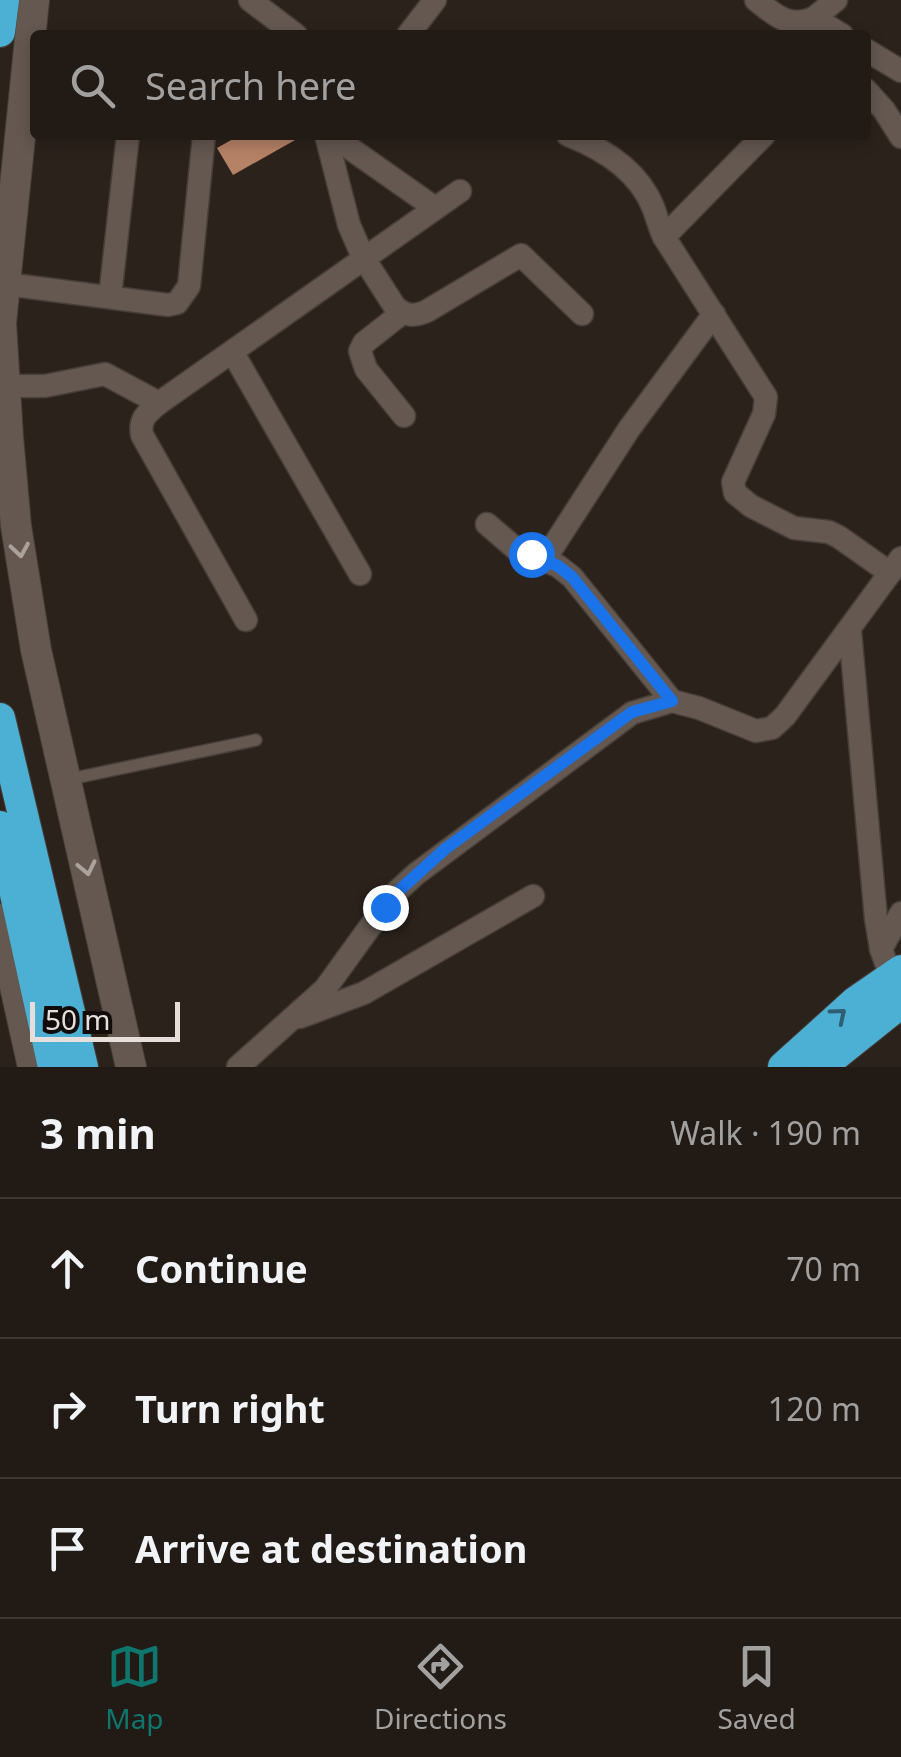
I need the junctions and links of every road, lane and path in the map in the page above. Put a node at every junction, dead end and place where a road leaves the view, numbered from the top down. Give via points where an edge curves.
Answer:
1 (4, 0) edge
2 (34, 0) edge
3 (250, 0) edge
4 (435, 0) edge
5 (756, 0) edge
6 (836, 0) edge
7 (814, 18) junction
8 (31, 30) edge
9 (289, 30) edge
10 (412, 30) edge
11 (834, 30) edge
12 (0, 32) edge
13 (30, 41) edge
14 (871, 95) edge
15 (901, 137) edge
16 (127, 140) edge
17 (204, 140) edge
18 (329, 140) edge
19 (335, 140) edge
20 (577, 140) edge
21 (759, 140) edge
22 (460, 191) dead end
23 (435, 208) junction
24 (664, 238) junction
25 (363, 256) junction
26 (6, 284) junction
27 (110, 297) junction
28 (402, 313) junction
29 (582, 314) dead end
30 (714, 314) junction
31 (233, 354) junction
32 (6, 386) junction
33 (158, 404) junction
34 (404, 416) dead end
35 (487, 524) dead end
36 (545, 559) junction
37 (895, 566) edge
38 (360, 574) dead end
39 (246, 620) dead end
40 (850, 631) junction
41 (672, 701) junction
42 (0, 718) edge
43 (256, 740) dead end
44 (68, 780) junction
45 (0, 826) edge
46 (533, 896) dead end
47 (901, 914) edge
48 (0, 919) edge
49 (895, 980) edge
50 (9, 1003) edge
51 (292, 1019) junction
52 (32, 1067) edge
53 (53, 1067) edge
54 (83, 1067) edge
55 (131, 1067) edge
56 (238, 1067) edge
57 (783, 1067) edge
58 (821, 1067) edge

1 - 12 highway
2 - 8 main road
3 - 9 street
4 - 10 street
5 - 7 street via 791,23
6 - 7 street
7 - 11 street
13 - 26 main road
14 - 15 street
16 - 27 street
17 - 27 street via 184,296 168,305
18 - 25 street
19 - 23 street
20 - 24 street via 629,171 646,192
21 - 24 street
22 - 23 street
23 - 25 street
24 - 30 street
25 - 28 street
25 - 31 street
26 - 27 street
26 - 32 main road
28 - 29 street via 427,311 521,255
28 - 34 street via 360,351 366,369
30 - 36 street
30 - 37 street via 767,404 733,482 735,493 794,528 829,532
31 - 33 street
31 - 38 street
32 - 33 street via 105,374
32 -> 44 main road via 22,562
33 - 39 street via 144,415 142,435
35 - 36 street via 516,549
36 - 41 street via 572,577
37 - 40 street
40 - 41 street via 772,728 756,731
40 - 49 street
41 - 51 street via 632,712 428,862 393,896 325,989
42 - 54 highway
43 - 44 lane
44 -> 55 main road
45 - 53 highway
46 - 51 street via 364,993
47 - 49 street
48 - 50 main road
57 -> 49 highway via 856,1000
49 - 58 highway
50 - 52 main road
51 - 56 street

